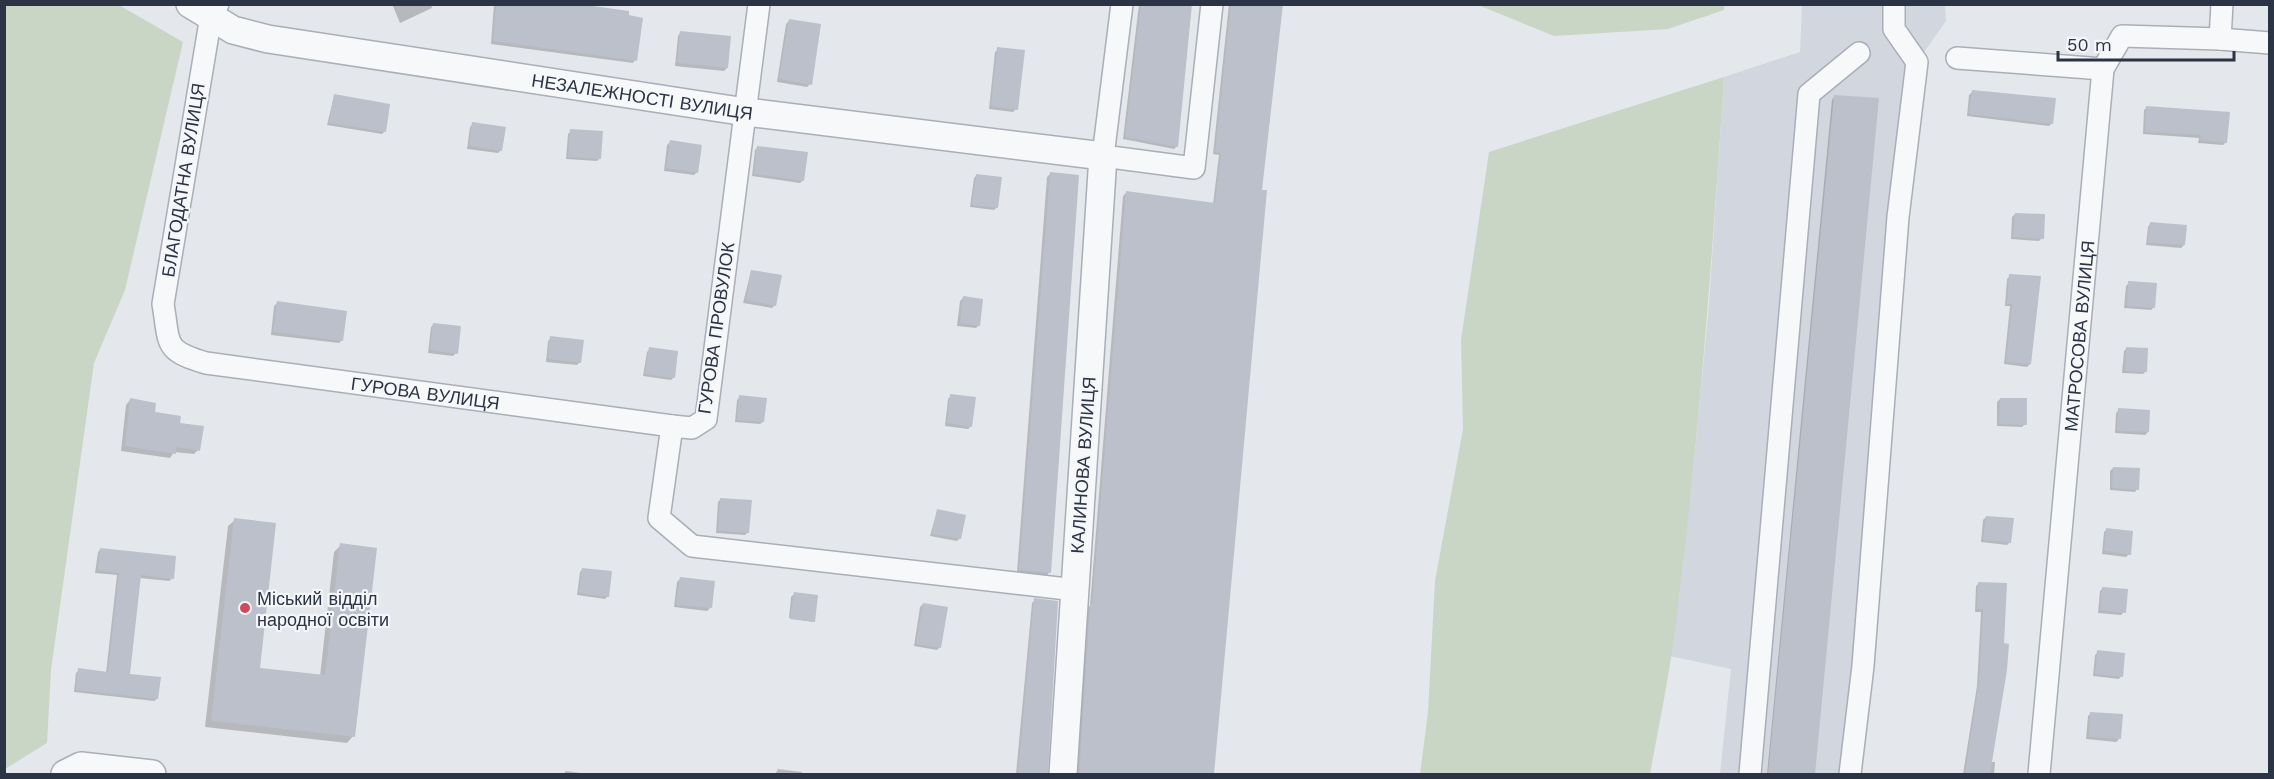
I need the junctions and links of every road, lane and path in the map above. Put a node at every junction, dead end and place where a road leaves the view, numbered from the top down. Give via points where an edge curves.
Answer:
1 (759, 4) edge
2 (1122, 4) edge
3 (1212, 4) edge
4 (1894, 4) edge
5 (2222, 4) edge
6 (206, 8) edge
7 (2220, 39) junction
8 (2270, 43) edge
9 (1859, 53) dead end
10 (1957, 58) dead end
11 (2103, 69) junction
12 (746, 112) junction
13 (1103, 156) junction
14 (179, 355) joint
15 (672, 426) junction
16 (1076, 590) junction
17 (65, 774) edge
18 (152, 774) edge
19 (1063, 774) edge
20 (1750, 774) edge
21 (1851, 774) edge
22 (2039, 774) edge

1 - 12 street, ГУРОВА ПРОВУЛОК
2 - 13 street, КАЛИНОВА ВУЛИЦЯ
3 - 13 street via 1194,168
4 - 21 street via 1894,28 1917,62 1898,217
5 - 7 street
6 - 12 street, НЕЗАЛЕЖНОСТІ ВУЛИЦЯ via 233,30 268,39
6 - 14 street, БЛАГОДАТНА ВУЛИЦЯ via 163,304 170,343
7 - 8 street
7 - 11 street, МАТРОСОВА ВУЛИЦЯ via 2122,36
9 - 20 street via 1809,94
10 - 11 street
11 - 22 street, МАТРОСОВА ВУЛИЦЯ
12 - 13 street, НЕЗАЛЕЖНОСТІ ВУЛИЦЯ
12 - 15 street, ГУРОВА ПРОВУЛОК via 706,419 692,428
13 - 16 street, КАЛИНОВА ВУЛИЦЯ
14 - 15 street, ГУРОВА ВУЛИЦЯ via 206,363
15 - 16 street, ГУРОВА ПРОВУЛОК via 659,518 692,546
16 - 19 street, КАЛИНОВА ВУЛИЦЯ
17 - 18 street via 81,765

